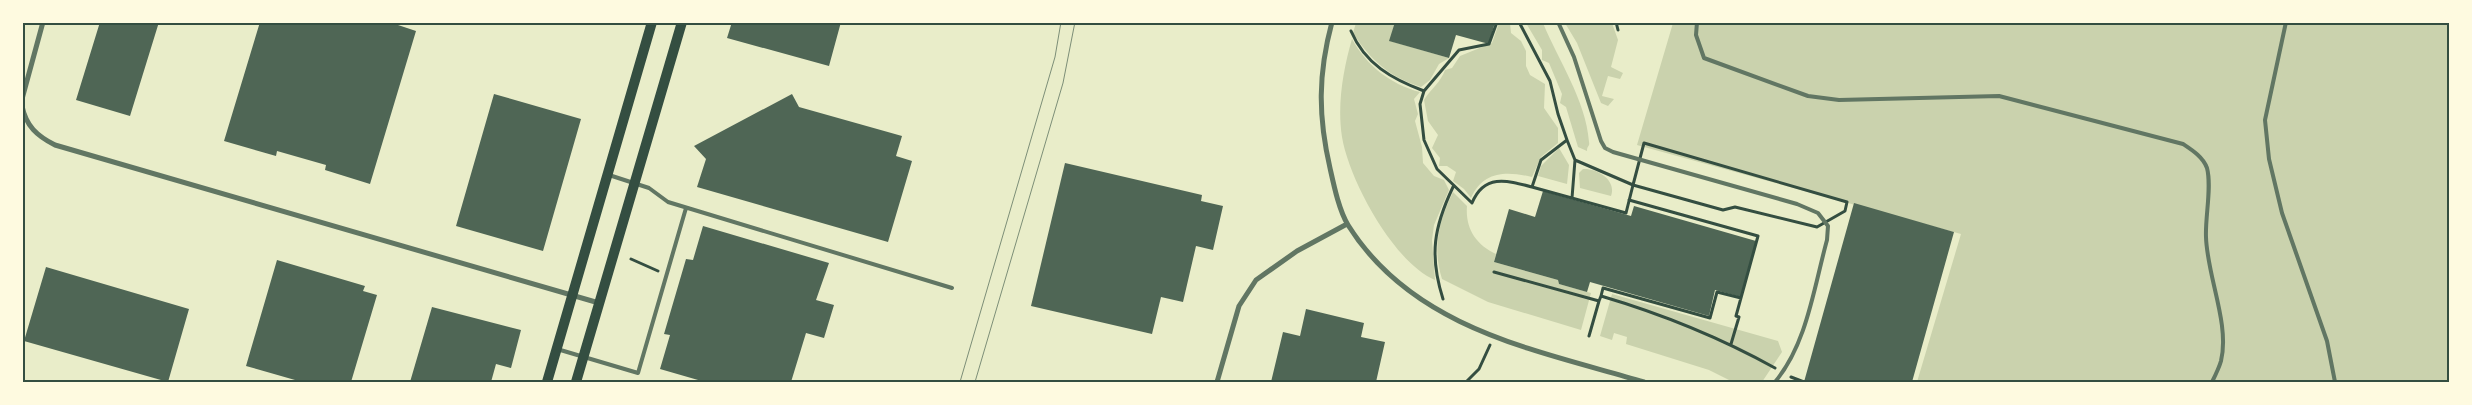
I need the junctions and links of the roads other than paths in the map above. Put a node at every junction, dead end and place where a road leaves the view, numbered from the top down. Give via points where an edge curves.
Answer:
1 (43, 22) edge
2 (652, 22) edge
3 (682, 22) edge
4 (1332, 22) edge
5 (1558, 22) edge
6 (1697, 22) edge
7 (2286, 22) edge
8 (22, 99) edge
9 (22, 106) edge
10 (609, 175) junction
11 (634, 183) junction
12 (686, 208) junction
13 (1347, 224) junction
14 (952, 288) dead end
15 (573, 296) junction
16 (600, 304) junction
17 (557, 349) junction
18 (583, 357) junction
19 (547, 382) edge
20 (576, 382) edge
21 (1217, 382) edge
22 (1644, 382) edge
23 (1775, 382) edge
24 (2212, 382) edge
25 (2335, 382) edge

1 - 8 street
2 - 10 main road
3 - 11 main road
4 - 13 street via 1320,80 1321,112 1327,156
5 - 23 lane via 1574,57 1605,148 1797,204 1818,213 1828,226 1800,336 1783,373
6 - 24 lane via 1696,35 1704,58 1808,96 1839,100 1998,96 2183,144 2197,154 2207,168 2206,237 2223,344 2221,361
7 - 25 lane via 2265,120 2269,159 2282,213 2327,341
9 - 15 street via 32,130 55,145
10 - 11 lane
10 - 15 main road
11 - 12 lane
11 - 16 main road
12 - 14 lane
12 - 18 lane via 638,373
13 - 21 street via 1297,251 1256,280 1239,306
13 - 22 street via 1388,273 1410,293 1449,318 1492,337
15 - 16 street
15 - 17 main road
16 - 18 main road
17 - 18 lane
17 - 19 main road
18 - 20 main road

